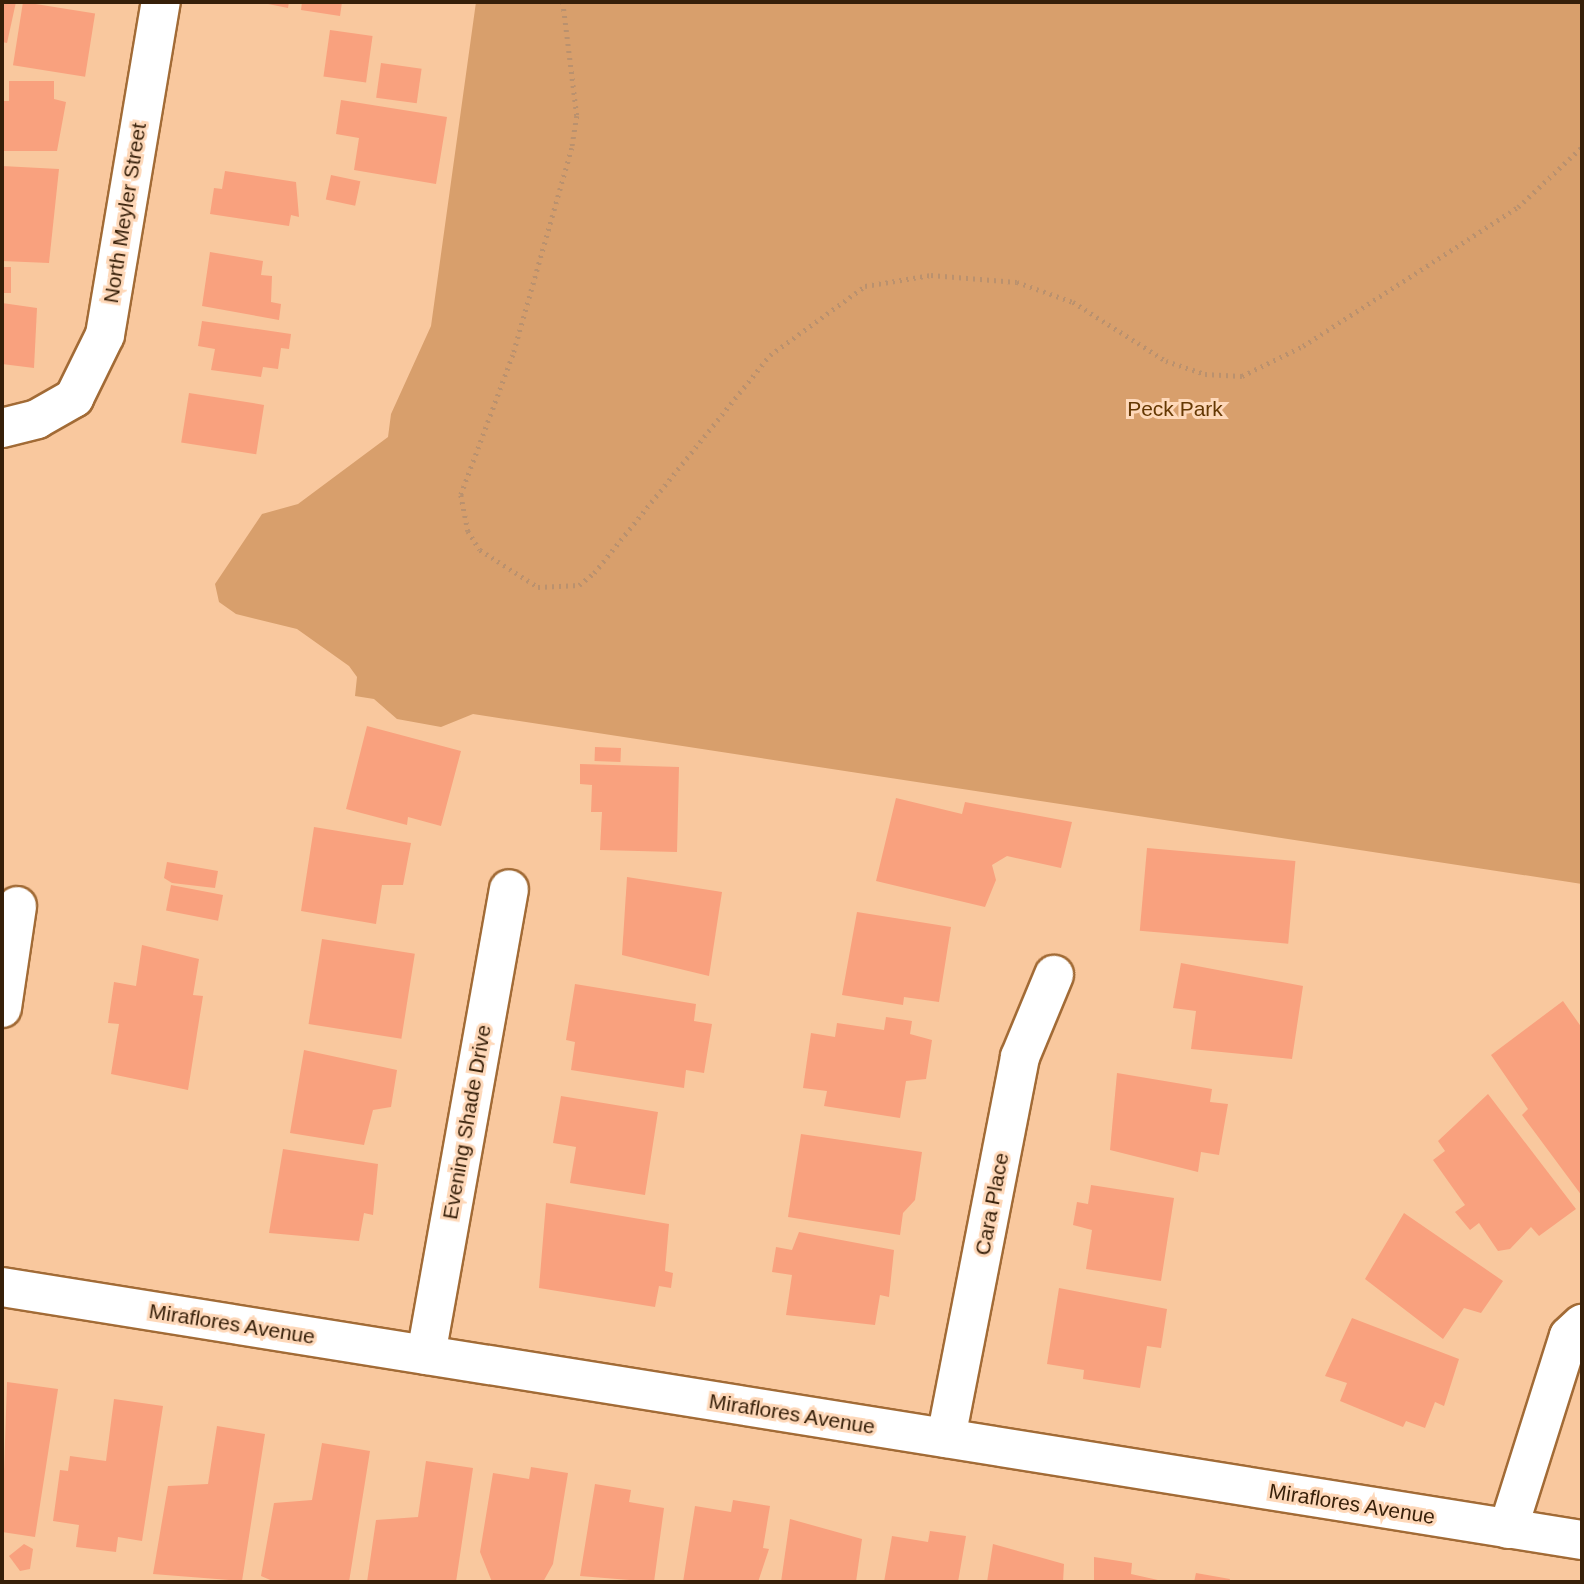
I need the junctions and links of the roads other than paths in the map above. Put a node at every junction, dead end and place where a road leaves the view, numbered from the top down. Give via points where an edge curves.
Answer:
1 (161, 2) edge
2 (2, 428) edge
3 (509, 889) dead end
4 (17, 906) dead end
5 (1054, 975) dead end
6 (2, 1008) edge
7 (2, 1287) edge
8 (1582, 1324) edge
9 (426, 1355) junction
10 (946, 1438) junction
11 (1508, 1529) junction
12 (1582, 1540) edge

1 - 2 street, North Meyler Street via 105,335 87,379 58,410
3 - 9 street, Evening Shade Drive
4 - 6 street
5 - 10 street, Cara Place via 1020,1057
7 - 9 street, Miraflores Avenue
8 - 11 street via 1569,1336
9 - 10 street, Miraflores Avenue
10 - 11 street, Miraflores Avenue
11 - 12 street, Miraflores Avenue

